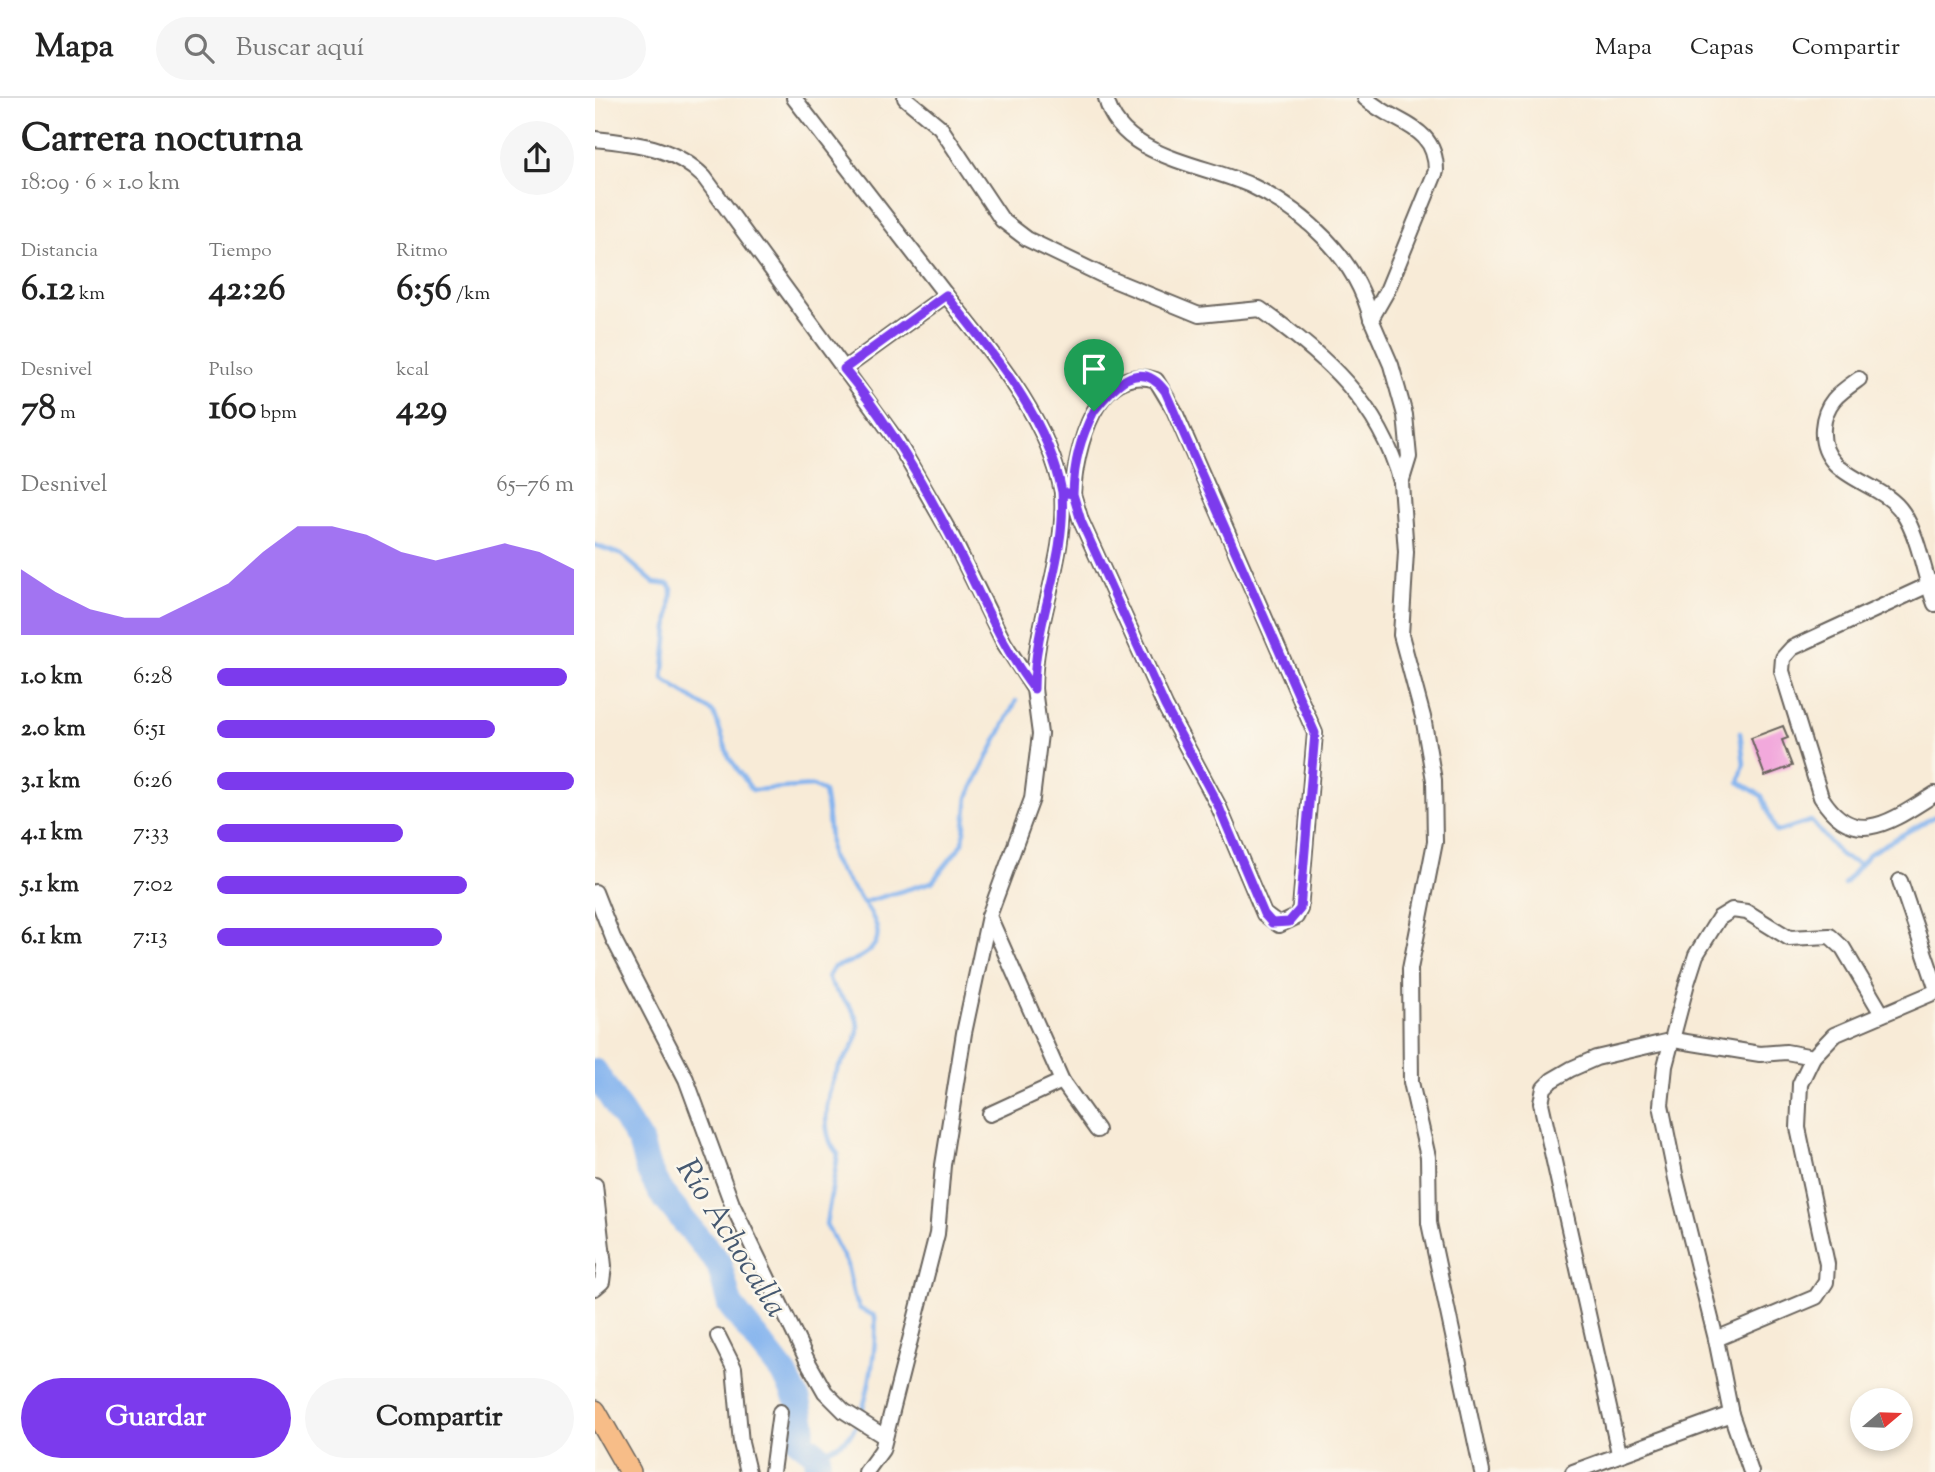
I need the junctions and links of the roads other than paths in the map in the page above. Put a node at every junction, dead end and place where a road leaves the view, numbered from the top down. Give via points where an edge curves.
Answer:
1 (794, 98) edge
2 (905, 98) edge
3 (1106, 98) edge
4 (1365, 98) edge
5 (595, 139) edge
6 (946, 295) junction
7 (1371, 319) junction
8 (844, 369) junction
9 (1859, 379) dead end
10 (1401, 483) junction
11 (1067, 493) junction
12 (1931, 584) edge
13 (1935, 604) edge
14 (1034, 689) junction
15 (1935, 794) edge
16 (1900, 881) dead end
17 (595, 892) edge
18 (989, 916) junction
19 (1935, 984) edge
20 (1935, 992) edge
21 (1882, 1014) junction
22 (1674, 1040) junction
23 (1813, 1057) junction
24 (1062, 1082) junction
25 (991, 1114) dead end
26 (1097, 1130) dead end
27 (595, 1185) edge
28 (595, 1287) edge
29 (718, 1336) dead end
30 (1716, 1339) junction
31 (595, 1411) edge
32 (780, 1412) dead end
33 (1731, 1414) junction
34 (885, 1437) junction
35 (1619, 1453) junction
36 (630, 1472) edge
37 (748, 1472) edge
38 (772, 1472) edge
39 (866, 1472) edge
40 (1482, 1472) edge
41 (1573, 1472) edge
42 (1751, 1472) edge

1 - 6 street
2 - 10 street via 940,127 1002,220 1027,239 1199,315 1261,309 1322,355 1382,432
3 - 7 street via 1109,113 1123,130 1155,150 1250,185 1296,211 1355,274
4 - 7 street via 1380,112 1425,135 1436,154 1436,171
5 - 8 street via 672,152 689,162
6 - 8 street
6 - 11 street via 1025,401
7 - 10 street via 1405,415 1409,457
8 - 14 street via 897,441 951,535 1003,643
9 - 12 street via 1835,396 1824,412 1822,436 1830,458 1847,476 1902,510
10 - 40 street via 1406,552 1401,635 1432,756 1436,822 1410,968 1411,1082 1428,1157 1429,1223
11 - 11 street via 1165,706 1218,805 1264,914 1272,923 1289,922 1300,909 1315,733 1170,400 1156,380 1132,377 1114,386 1094,411 1081,436
11 - 14 street via 1062,537 1034,659
12 - 13 street
12 - 15 street via 1792,648 1783,658 1782,671 1821,797 1831,814 1848,826 1868,828 1890,821
14 - 18 street via 1040,734 1032,799
16 - 19 street
17 - 34 street via 613,938 686,1079 732,1204 808,1362 825,1392 844,1411
18 - 24 street
18 - 34 street via 964,1033 937,1234
20 - 21 street
21 - 22 street via 1843,948 1830,936 1789,938 1747,912 1732,910 1719,918 1696,955
21 - 23 street via 1834,1035
22 - 23 street
22 - 30 street via 1665,1066 1661,1105
22 - 35 street via 1596,1058 1571,1069 1544,1088 1541,1103
23 - 30 street via 1800,1084 1798,1128 1827,1264 1826,1282 1816,1297
24 - 25 street
24 - 26 street
27 - 28 street via 604,1265 602,1282
29 - 37 street via 734,1368
30 - 33 street
31 - 36 main road
32 - 38 street
33 - 35 street
33 - 42 street
34 - 39 street via 882,1450
35 - 41 street

